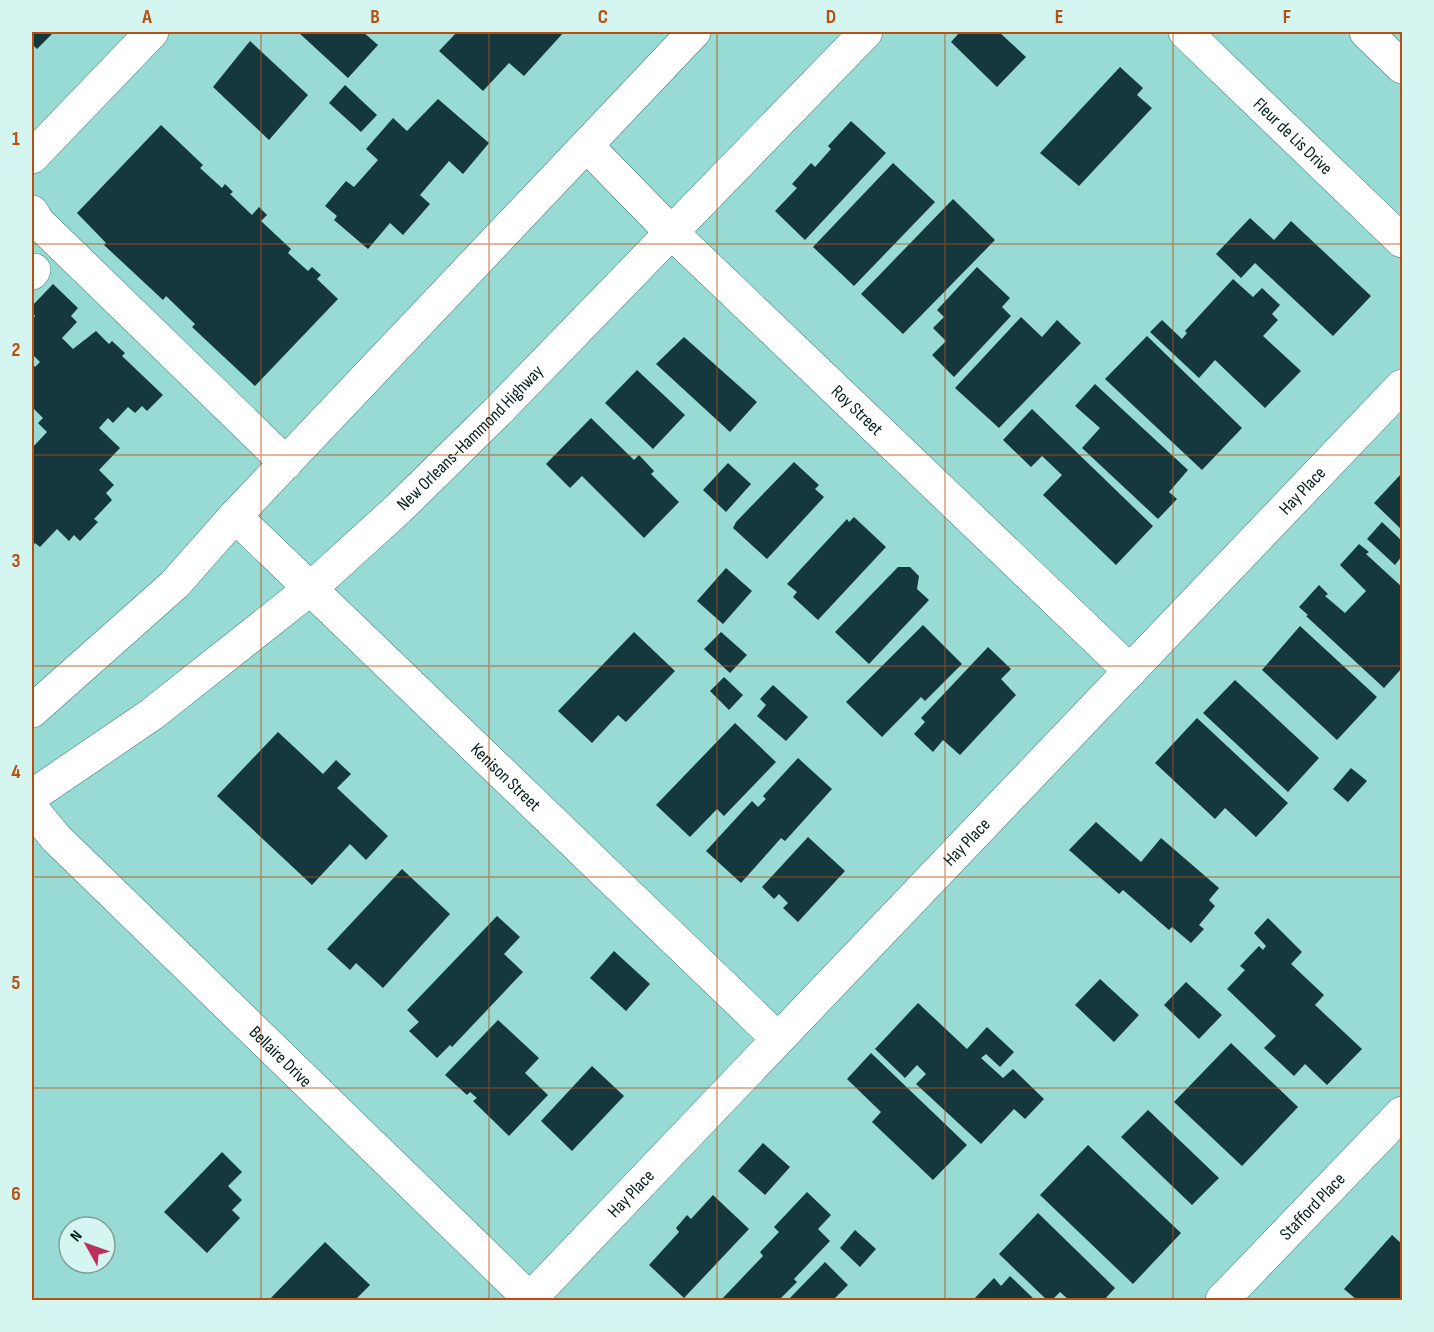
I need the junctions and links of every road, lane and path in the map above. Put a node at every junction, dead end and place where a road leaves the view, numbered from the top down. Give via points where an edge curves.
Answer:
1 (152, 32) edge
2 (694, 32) edge
3 (866, 32) edge
4 (1185, 32) edge
5 (1366, 32) edge
6 (1402, 67) edge
7 (587, 147) junction
8 (32, 157) edge
9 (32, 212) edge
10 (670, 231) junction
11 (1402, 241) edge
12 (1402, 386) edge
13 (285, 464) junction
14 (235, 516) junction
15 (310, 589) junction
16 (1130, 671) junction
17 (32, 711) edge
18 (32, 796) edge
19 (32, 809) edge
20 (778, 1039) junction
21 (1402, 1113) edge
22 (531, 1300) edge
23 (1222, 1300) edge

1 - 8 street
2 - 7 street
3 - 10 street, New Orleans-Hammond Highway
4 - 11 street, Fleur de Lis Drive
5 - 6 street
7 - 10 street, Roy Street
7 - 13 street
9 - 13 street
10 - 15 street, New Orleans-Hammond Highway via 498,411
10 - 16 street, Roy Street
12 - 16 street, Hay Place
13 - 14 street
14 - 15 street, Kenison Street
14 - 17 street via 175,584
15 - 18 street, New Orleans-Hammond Highway via 152,714
15 - 20 street, Kenison Street
16 - 20 street, Hay Place
19 - 22 street, Bellaire Drive via 56,838
20 - 22 street, Hay Place
21 - 23 street, Stafford Place

